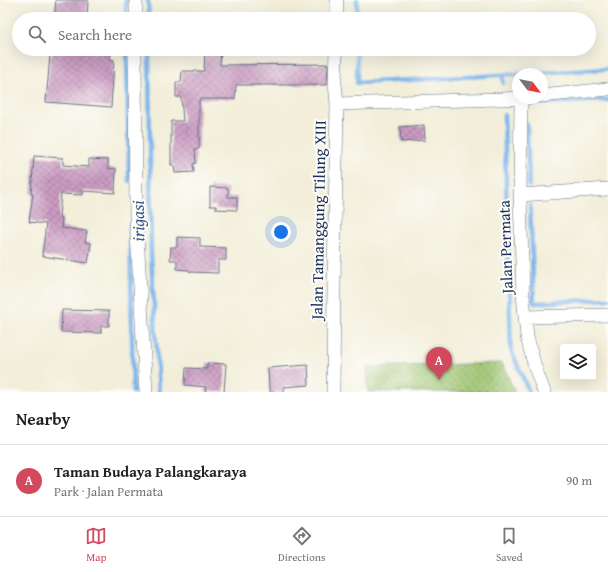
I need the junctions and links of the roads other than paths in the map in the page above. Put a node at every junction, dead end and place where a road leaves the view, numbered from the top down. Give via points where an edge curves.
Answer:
1 (136, 0) edge
2 (337, 0) edge
3 (136, 12) edge
4 (336, 12) edge
5 (135, 56) edge
6 (336, 56) edge
7 (608, 89) edge
8 (548, 95) edge
9 (512, 98) edge
10 (337, 104) junction
11 (524, 104) edge
12 (608, 189) edge
13 (520, 195) junction
14 (608, 315) edge
15 (525, 317) junction
16 (146, 392) edge
17 (333, 392) edge
18 (544, 392) edge

1 - 3 street
2 - 4 street
5 - 16 street via 136,217
6 - 10 street, Jalan Tamanggung Tilung XIII
7 - 8 street
9 - 10 street
10 - 17 street, Jalan Tamanggung Tilung XIII
11 - 13 street, Jalan Permata
12 - 13 street
13 - 15 street, Jalan Permata
14 - 15 street
15 - 18 street, Jalan Permata via 527,337

